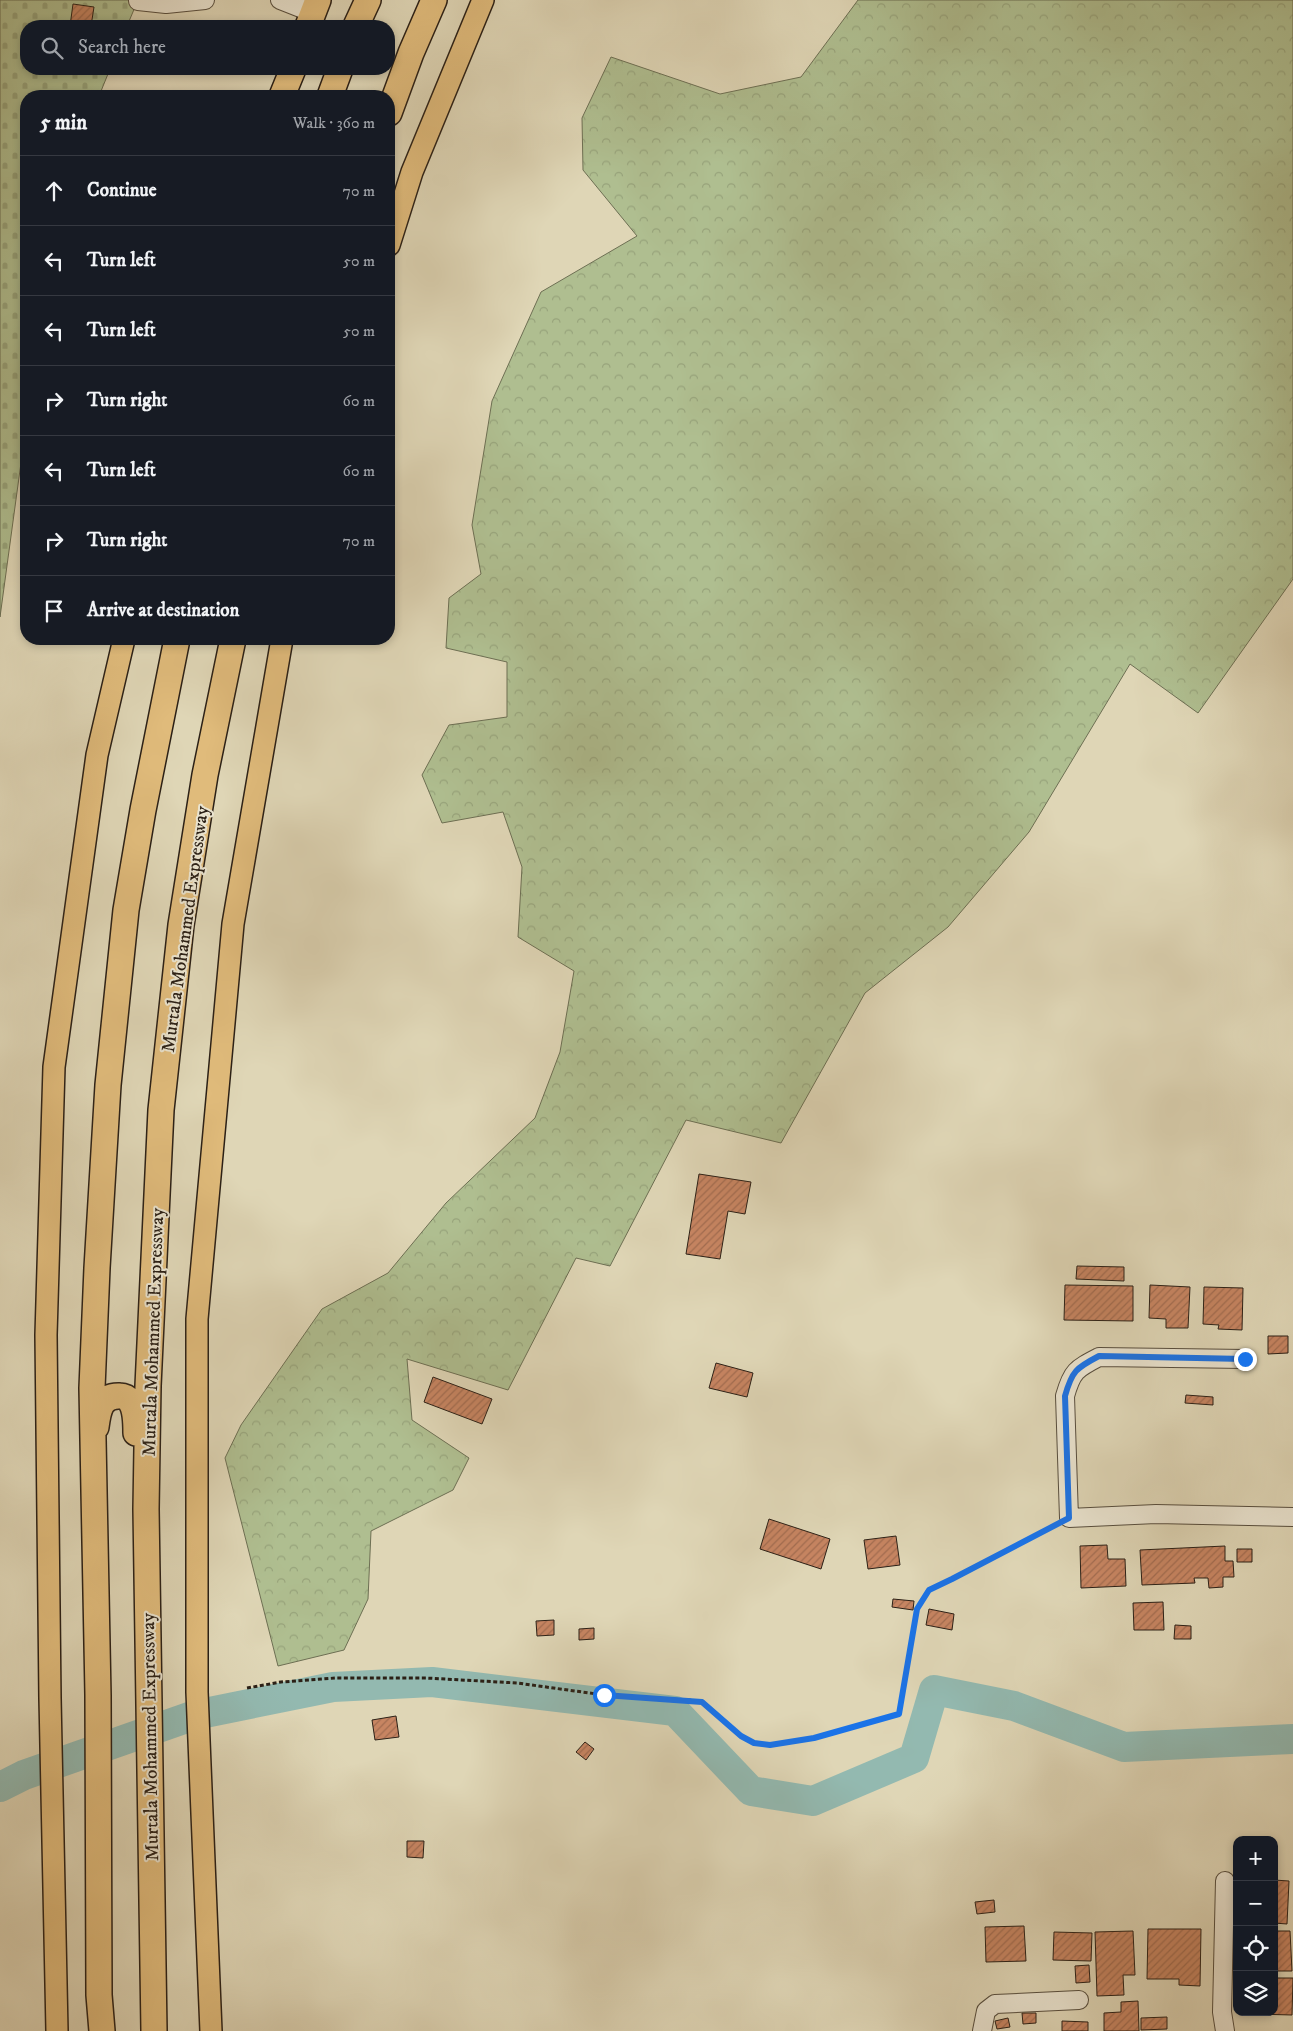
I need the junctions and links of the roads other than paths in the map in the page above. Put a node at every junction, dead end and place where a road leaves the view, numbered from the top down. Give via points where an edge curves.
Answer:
1 (205, 0) edge
2 (280, 0) edge
3 (368, 0) edge
4 (434, 0) edge
5 (483, 0) edge
6 (138, 1) dead end
7 (313, 13) edge
8 (359, 20) edge
9 (290, 75) edge
10 (338, 75) edge
11 (284, 90) edge
12 (332, 90) edge
13 (395, 97) edge
14 (395, 226) edge
15 (123, 645) edge
16 (176, 645) edge
17 (232, 645) edge
18 (281, 645) edge
19 (1245, 1359) dead end
20 (93, 1444) junction
21 (146, 1509) junction
22 (1293, 1517) edge
23 (1226, 1881) dead end
24 (152, 1963) junction
25 (99, 1995) junction
26 (1079, 2000) dead end
27 (57, 2031) edge
28 (96, 2031) edge
29 (102, 2031) edge
30 (154, 2031) edge
31 (167, 2031) edge
32 (211, 2031) edge
33 (982, 2031) edge
34 (1225, 2031) edge

1 - 6 street via 166,4
2 - 7 street
3 - 8 highway
4 - 13 highway
5 - 14 main road via 412,172
9 - 11 highway
10 - 12 highway
15 - 27 main road via 97,755 54,1067 46,1335
16 - 20 highway via 126,910 108,1086 98,1239 92,1378
17 - 21 highway, Murtala Mohammed Expressway via 205,775 181,925 161,1110 148,1386
18 - 32 main road via 233,924 197,1319 197,1692
19 - 22 street via 1099,1356 1082,1366 1070,1377 1065,1396 1069,1518 1156,1514
20 - 21 highway via 97,1412 106,1398 128,1398 136,1418 138,1477
20 - 25 highway
21 - 24 highway, Murtala Mohammed Expressway
23 - 34 street via 1222,1995
24 - 30 highway, Murtala Mohammed Expressway
24 - 31 highway
25 - 28 highway
25 - 29 highway
26 - 33 street via 995,2004 986,2011

